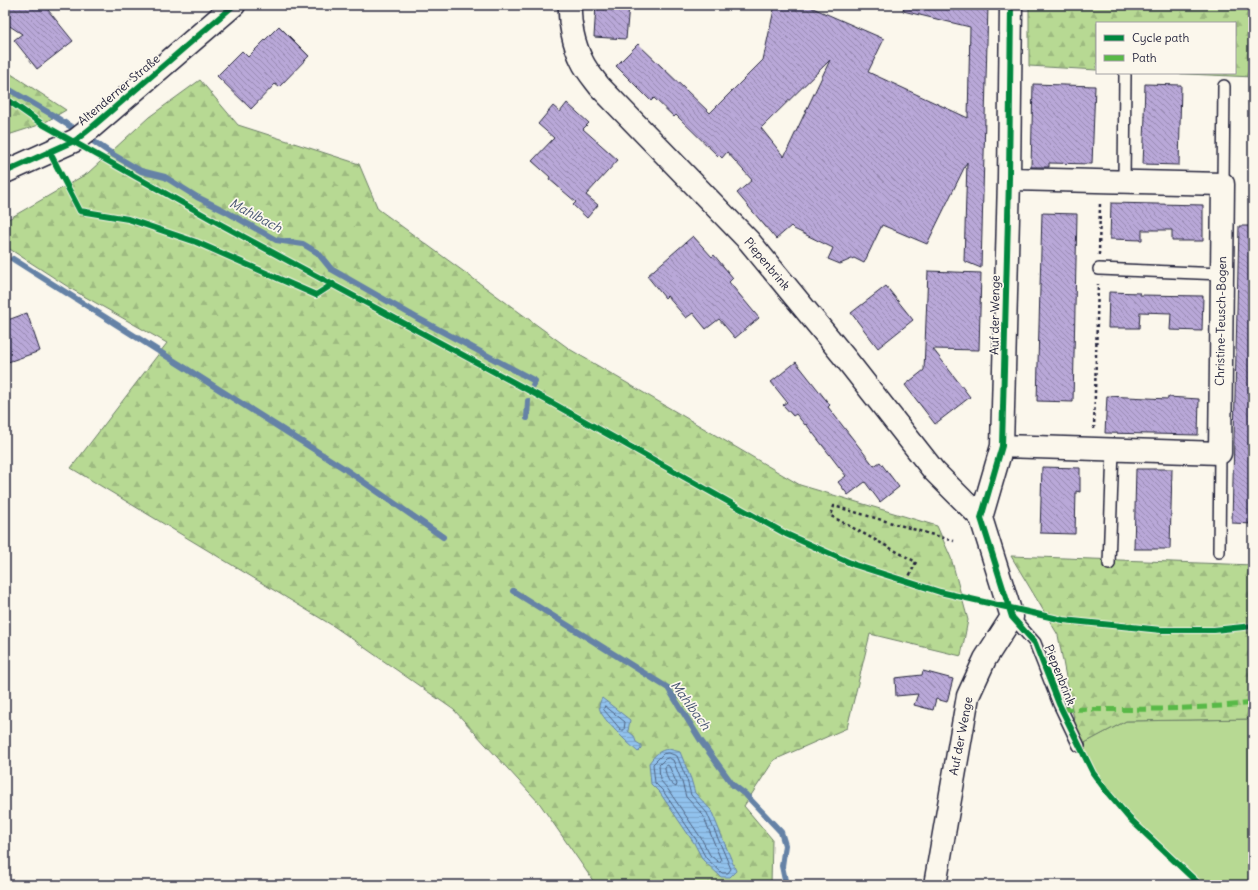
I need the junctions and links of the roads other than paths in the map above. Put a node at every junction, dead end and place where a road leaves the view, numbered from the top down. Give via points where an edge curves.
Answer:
1 (234, 5) edge
2 (570, 5) edge
3 (1011, 5) edge
4 (1125, 75) dead end
5 (1224, 86) dead end
6 (5, 172) edge
7 (1009, 179) junction
8 (1124, 182) junction
9 (1223, 184) junction
10 (1099, 270) road end
11 (1222, 274) junction
12 (1002, 446) junction
13 (1103, 449) junction
14 (1220, 453) junction
15 (981, 518) junction
16 (1219, 552) dead end
17 (1109, 564) dead end
18 (1012, 617) junction
19 (1079, 746) dead end
20 (935, 885) edge

1 - 6 street, Altenderner Straße via 76,140
2 - 15 street, Piepenbrink via 574,37 582,61 600,88 748,241 846,359 934,471
3 - 7 street, Auf der Wenge
4 - 8 lane
5 - 9 lane
7 - 8 street
7 - 12 street, Auf der Wenge
8 - 9 street
9 - 11 street, Christine-Teusch-Bogen
10 - 11 lane
11 - 14 street, Christine-Teusch-Bogen
12 - 13 street
12 - 15 street, Auf der Wenge
13 - 14 street
13 - 17 lane
14 - 16 lane
15 - 18 street
18 - 19 lane, Piepenbrink via 1035,643
18 - 20 street, Auf der Wenge via 985,659 968,696

